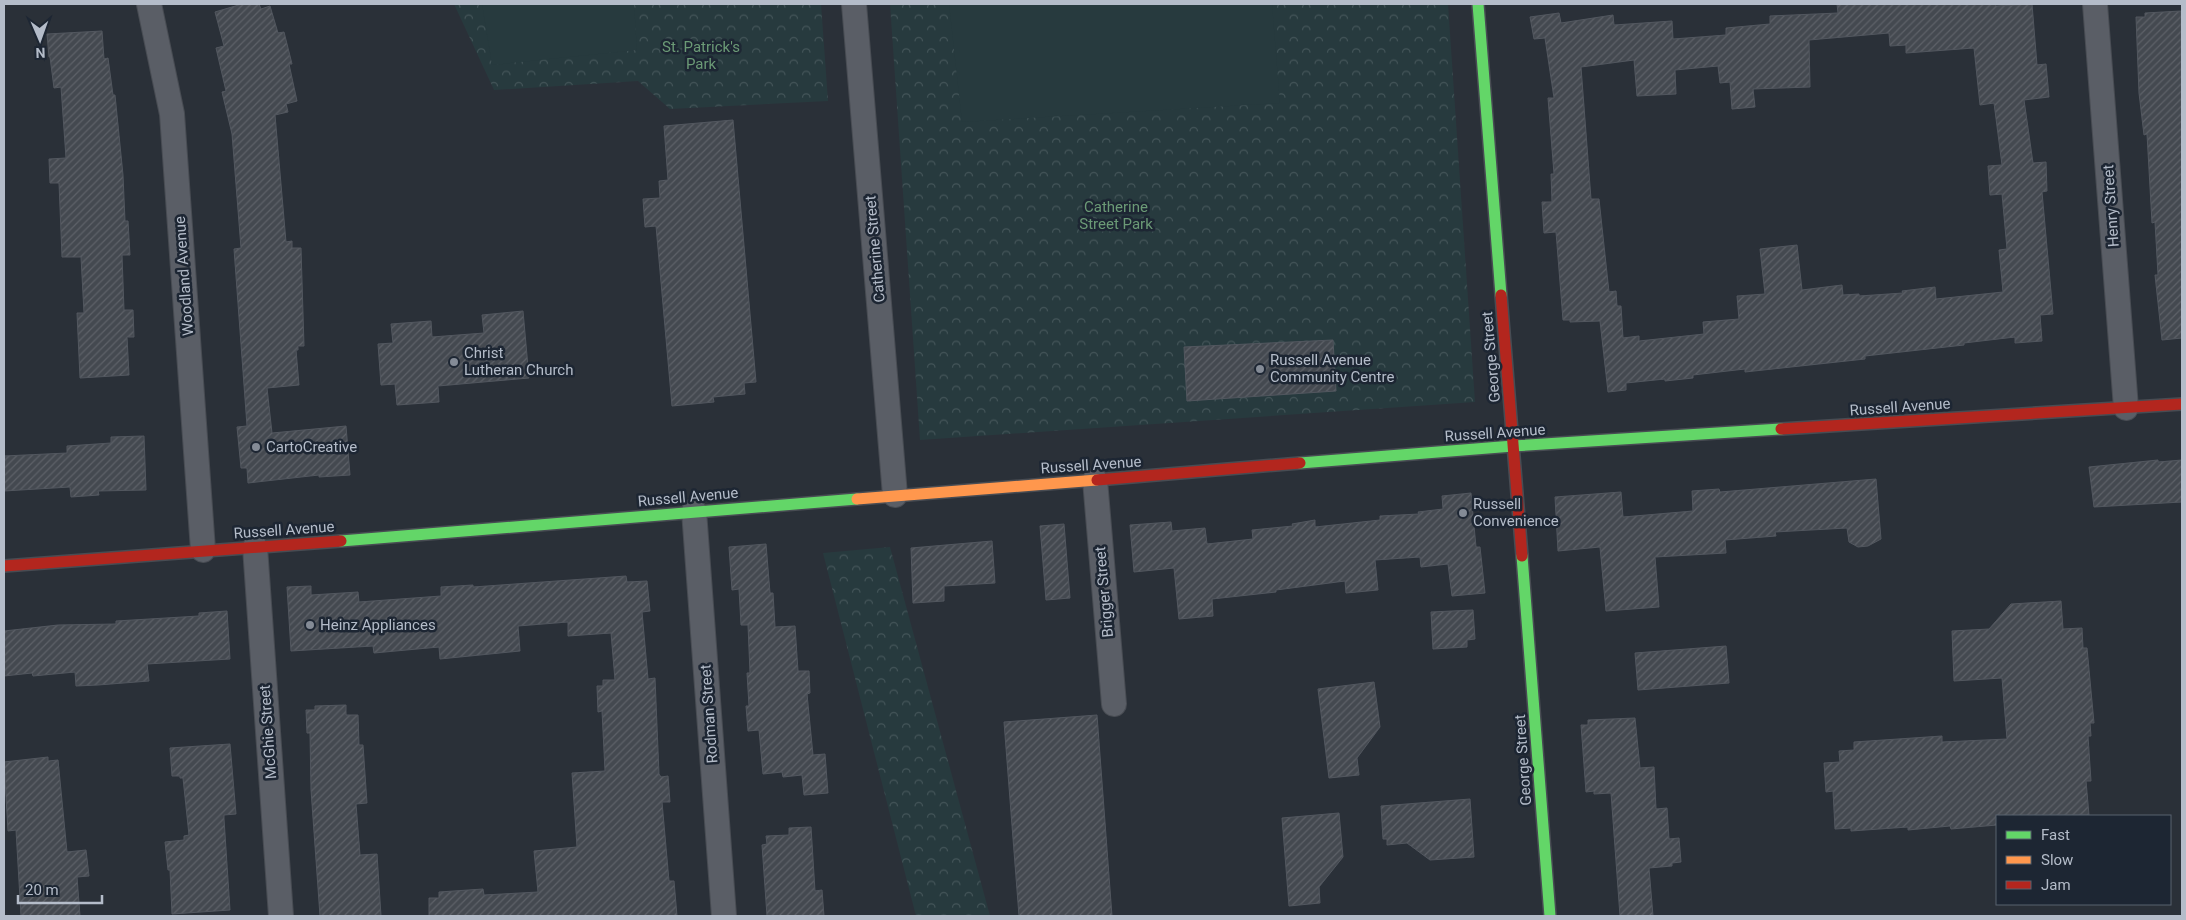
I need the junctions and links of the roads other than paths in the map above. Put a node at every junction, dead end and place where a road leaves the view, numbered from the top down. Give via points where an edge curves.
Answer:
1 (148, 4) edge
2 (854, 4) edge
3 (1478, 4) edge
4 (2095, 4) edge
5 (2182, 404) edge
6 (2126, 408) junction
7 (1513, 446) junction
8 (1095, 480) junction
9 (895, 495) junction
10 (694, 511) junction
11 (255, 547) junction
12 (203, 550) junction
13 (4, 566) edge
14 (1114, 704) dead end
15 (281, 916) edge
16 (724, 916) edge
17 (1550, 916) edge

1 - 12 street, Woodland Avenue via 172,114
2 - 9 street, Catherine Street
3 - 7 street, George Street
4 - 6 street, Henry Street
5 - 6 street, Russell Avenue
6 - 7 street, Russell Avenue
7 - 8 street, Russell Avenue
7 - 17 street, George Street
8 - 9 street, Russell Avenue
8 - 14 street, Brigger Street
9 - 10 street, Russell Avenue
10 - 11 street, Russell Avenue
10 - 16 street, Rodman Street
11 - 12 street, Russell Avenue
11 - 15 street, McGhie Street
12 - 13 street, Russell Avenue

